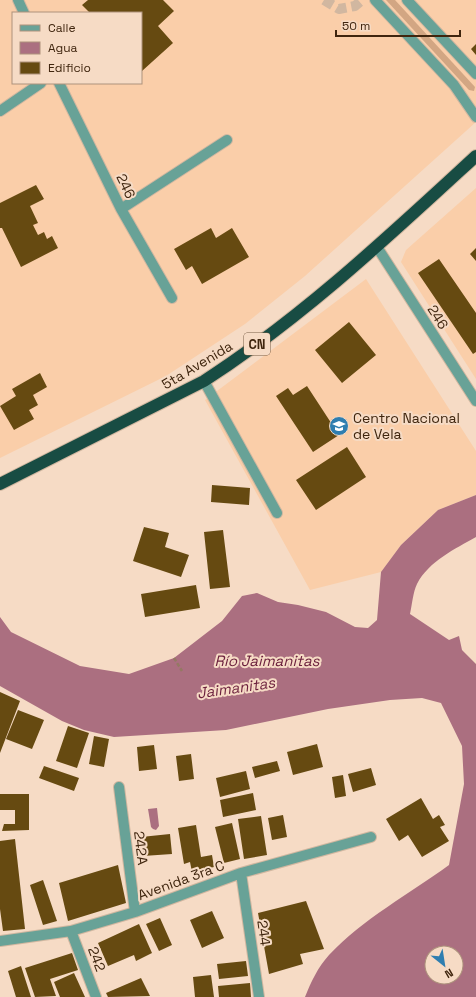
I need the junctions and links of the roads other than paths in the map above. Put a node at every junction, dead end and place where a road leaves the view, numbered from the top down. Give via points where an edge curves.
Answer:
1 (18, 0) edge
2 (375, 0) edge
3 (407, 0) edge
4 (23, 11) edge
5 (476, 74) edge
6 (40, 84) edge
7 (59, 84) edge
8 (0, 111) edge
9 (476, 117) edge
10 (227, 140) dead end
11 (476, 156) edge
12 (121, 208) junction
13 (377, 247) junction
14 (172, 298) dead end
15 (204, 381) junction
16 (476, 402) edge
17 (2, 483) edge
18 (277, 513) dead end
19 (119, 787) dead end
20 (371, 837) dead end
21 (241, 873) junction
22 (135, 912) junction
23 (71, 931) junction
24 (0, 941) edge
25 (96, 997) edge
26 (259, 997) edge

1 - 4 street
2 - 9 street via 454,85
3 - 5 street
6 - 8 street
7 - 12 street, 246
10 - 12 street
11 - 13 highway, 5ta Avenida / CN
12 - 14 street, 246
13 - 15 highway, 5ta Avenida / CN via 288,320 235,361
13 - 16 street, 246
15 - 17 highway, 5ta Avenida / CN
15 - 18 street
19 - 22 street, 242A
20 - 21 street, Avenida 3ra C
21 - 22 street, Avenida 3ra C
21 - 26 street, 244
22 - 23 street, Avenida 3ra C
23 - 24 street, Avenida 3ra C
23 - 25 street, 242

